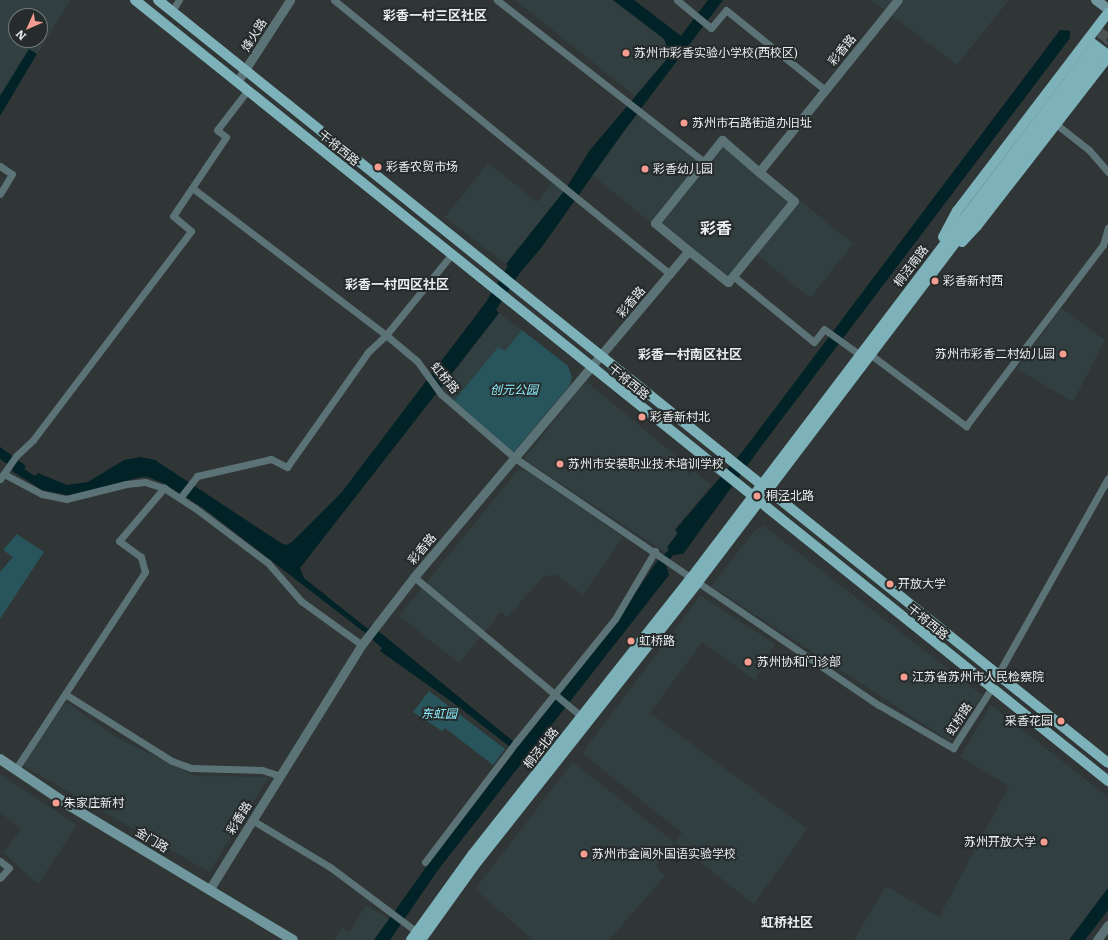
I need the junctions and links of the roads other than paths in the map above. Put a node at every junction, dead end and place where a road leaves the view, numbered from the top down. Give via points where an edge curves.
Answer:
1 (135, 0) edge
2 (158, 0) edge
3 (179, 0) edge
4 (290, 0) edge
5 (334, 0) edge
6 (497, 0) edge
7 (677, 0) edge
8 (898, 0) edge
9 (1096, 0) edge
10 (1108, 9) edge
11 (172, 12) junction
12 (1108, 13) edge
13 (1088, 40) junction
14 (1094, 54) tunnel mouth
15 (1108, 56) edge
16 (246, 71) junction
17 (237, 82) junction
18 (824, 90) junction
19 (247, 91) junction
20 (1056, 124) junction
21 (704, 162) junction
22 (0, 166) edge
23 (759, 172) junction
24 (1108, 172) edge
25 (192, 188) junction
26 (0, 194) edge
27 (1108, 228) edge
28 (1105, 246) edge
29 (689, 251) junction
30 (451, 255) junction
31 (927, 273) junction
32 (670, 274) junction
33 (733, 276) junction
34 (386, 335) junction
35 (865, 355) junction
36 (600, 357) junction
37 (591, 368) junction
38 (515, 458) junction
39 (2, 477) edge
40 (1108, 478) edge
41 (164, 488) junction
42 (764, 489) junction
43 (181, 497) junction
44 (755, 500) junction
45 (655, 551) junction
46 (414, 577) junction
47 (695, 580) junction
48 (363, 644) junction
49 (997, 676) junction
50 (991, 689) junction
51 (65, 694) junction
52 (555, 696) junction
53 (582, 717) junction
54 (0, 759) edge
55 (1108, 763) edge
56 (15, 770) junction
57 (280, 776) junction
58 (1108, 782) edge
59 (252, 820) junction
60 (0, 861) edge
61 (425, 862) dead end
62 (0, 878) edge
63 (209, 890) junction
64 (1108, 925) edge
65 (416, 937) edge
66 (293, 940) edge
67 (1097, 940) edge

1 - 17 main road, 干将西路
2 - 11 main road, 干将西路
3 - 11 street
4 - 16 street, 烽火路
5 - 32 street
6 - 21 street
7 - 18 street via 712,28 726,10
8 - 18 street, 彩香路
9 - 10 main road
11 - 16 main road, 干将西路
12 - 13 main road
13 - 15 main road
13 - 31 main road via 957,211
14 - 31 main road, 桐泾南路
15 - 20 main road
16 - 17 street, 烽火路
16 - 36 main road, 干将西路
17 - 19 main road, 干将西路
18 - 23 street, 彩香路
19 - 25 street via 217,130 226,137
19 - 30 main road, 干将西路
20 - 24 street via 1089,150
20 - 31 main road via 977,226
21 - 23 street via 722,140
21 - 29 street via 655,223
22 - 26 street via 12,174
23 - 33 street via 794,201
25 - 34 street, 虹桥路
25 - 39 street via 173,216 191,231 34,440 16,456
27 - 28 street
28 - 35 street via 966,426
29 - 32 street, 彩香路
29 - 33 street via 728,282
30 - 34 street
30 - 37 main road, 干将西路
31 - 35 main road, 桐泾南路
32 - 36 street, 彩香路
33 - 35 street via 814,342 824,329
34 - 38 street, 虹桥路 via 417,361 441,394
34 - 43 street via 368,352 287,467 271,459 197,476
35 - 42 main road, 桐泾南路
36 - 37 street, 彩香路
36 - 42 main road, 干将西路
37 - 38 street, 彩香路
37 - 44 main road, 干将西路
38 - 45 street, 虹桥路
38 - 46 street, 彩香路
39 - 41 street via 42,494 66,500 126,484 145,482
40 - 49 street
41 - 43 street
41 - 51 street via 119,541 141,557 145,572
42 - 44 main road, 桐泾南路
42 - 49 main road, 干将西路
43 - 48 street via 268,562 301,601
44 - 47 main road, 桐泾北路
44 - 50 main road, 干将西路
45 - 47 street, 虹桥路
45 - 52 street via 615,619
46 - 48 street, 彩香路
46 - 52 street
47 - 50 street, 虹桥路 via 879,705 953,748
47 - 53 main road, 桐泾北路
47 - 65 main road, 桐泾北路 via 470,872
48 - 57 street, 彩香路
49 - 55 main road, 干将西路
50 - 58 main road, 干将西路
51 - 56 street
51 - 57 street via 178,763 191,768 262,770
52 - 53 street
52 - 61 street via 516,742
53 - 65 main road, 桐泾北路 via 472,854
54 - 56 main road, 金门路
56 - 63 main road, 金门路
57 - 59 street, 彩香路
59 - 63 street, 彩香路
59 - 65 street via 330,867 391,912
60 - 62 street via 9,868
63 - 66 main road, 金门路
64 - 67 street

